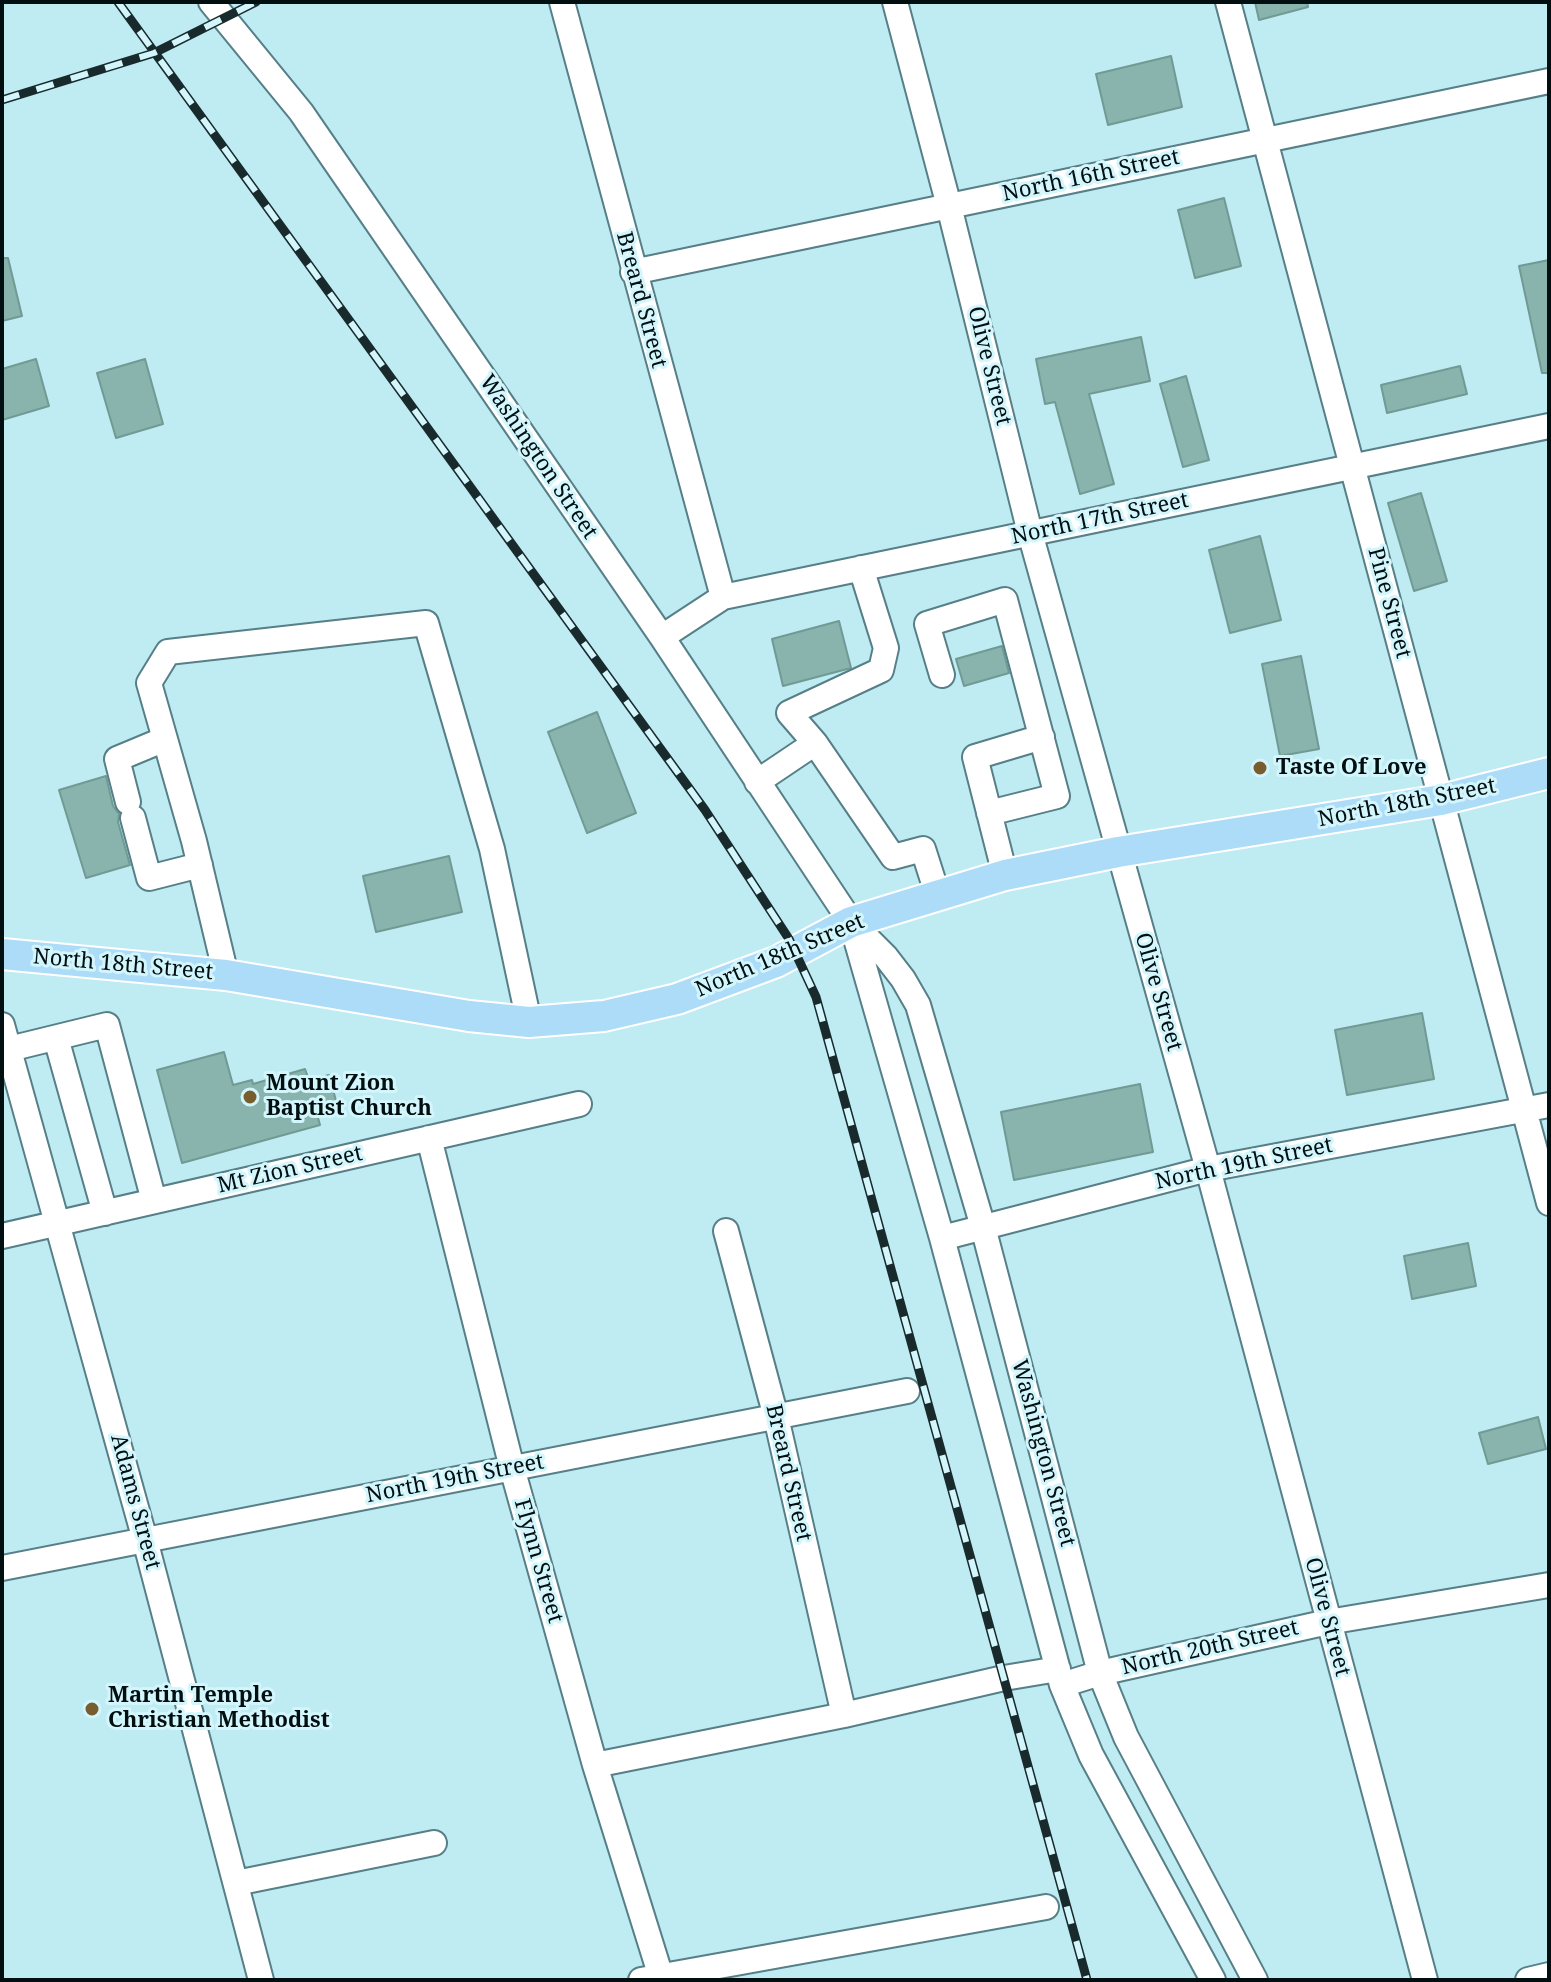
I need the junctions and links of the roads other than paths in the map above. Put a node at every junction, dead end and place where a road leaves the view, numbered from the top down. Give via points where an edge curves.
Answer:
1 (211, 2) edge
2 (562, 2) edge
3 (895, 2) edge
4 (1228, 2) edge
5 (1549, 81) edge
6 (1265, 140) junction
7 (949, 206) junction
8 (633, 272) junction
9 (1549, 426) edge
10 (1353, 466) junction
11 (1030, 533) junction
12 (861, 568) junction
13 (723, 597) junction
14 (662, 637) junction
15 (942, 675) dead end
16 (1075, 691) junction
17 (1034, 704) junction
18 (1042, 737) junction
19 (165, 739) junction
20 (815, 743) junction
21 (1549, 773) edge
22 (757, 782) junction
23 (1441, 800) junction
24 (989, 813) junction
25 (1118, 852) junction
26 (200, 865) junction
27 (1005, 875) junction
28 (938, 896) junction
29 (851, 922) junction
30 (2, 954) edge
31 (226, 975) junction
32 (529, 1022) junction
33 (2, 1025) edge
34 (56, 1038) junction
35 (9, 1049) junction
36 (579, 1104) dead end
37 (1549, 1105) edge
38 (1524, 1110) junction
39 (429, 1138) junction
40 (1208, 1169) junction
41 (154, 1201) junction
42 (1549, 1203) edge
43 (105, 1213) junction
44 (58, 1224) junction
45 (983, 1227) junction
46 (726, 1231) dead end
47 (2, 1236) edge
48 (942, 1238) junction
49 (907, 1391) dead end
50 (776, 1417) junction
51 (512, 1468) junction
52 (145, 1540) junction
53 (2, 1568) edge
54 (1549, 1585) edge
55 (1328, 1622) junction
56 (1100, 1673) junction
57 (1060, 1677) junction
58 (844, 1715) junction
59 (595, 1765) junction
60 (434, 1843) dead end
61 (236, 1883) junction
62 (1046, 1907) dead end
63 (1549, 1975) edge
64 (655, 1978) edge
65 (261, 1980) edge
66 (1213, 1980) edge
67 (1255, 1980) edge
68 (1425, 1980) edge
69 (1528, 1980) edge

1 - 14 street, Washington Street via 301,112
2 - 8 street, Breard Street
3 - 7 street, Olive Street
4 - 6 street, Pine Street
5 - 6 street, North 16th Street
6 - 7 street, North 16th Street
6 - 10 street, Pine Street
7 - 8 street, North 16th Street
7 - 11 street, Olive Street
8 - 13 street, Breard Street
9 - 10 street, North 17th Street
10 - 11 street, North 17th Street
10 - 23 street, Pine Street
11 - 12 street, North 17th Street
11 - 16 street, Olive Street
12 - 13 street, North 17th Street
12 - 20 street via 886,648 881,670 789,713
13 - 14 street, North 17th Street
14 - 22 street, Washington Street
15 - 17 street via 927,624 1005,600
16 - 17 street
16 - 25 street, Olive Street
17 - 18 street
18 - 24 street via 975,757
18 - 24 street via 1057,796
19 - 26 street
19 - 26 street via 117,759 130,810 149,878
19 - 32 street via 149,683 168,652 426,623 492,849
20 - 22 street
20 - 28 street via 893,857 923,849
21 - 23 main road, North 18th Street
22 - 29 street, Washington Street
23 - 25 main road, North 18th Street
23 - 38 street, Pine Street
24 - 27 street
25 - 27 main road, North 18th Street
25 - 40 street, Olive Street
26 - 31 street
27 - 28 main road, North 18th Street
28 - 29 main road, North 18th Street
29 - 32 main road, North 18th Street via 776,962 677,999 604,1016
29 - 45 street, Washington Street via 886,957 918,1005
29 - 48 street, Washington Street
30 - 31 main road, North 18th Street
31 - 32 main road, North 18th Street
33 - 35 street, Adams Street
34 - 35 street
34 - 41 street via 107,1025
34 - 43 street
35 - 44 street, Adams Street
36 - 39 street, Mt Zion Street
37 - 38 street, North 19th Street
38 - 40 street, North 19th Street
38 - 42 street, Pine Street
39 - 41 street, Mt Zion Street
39 - 51 street, Flynn Street
40 - 45 street, North 19th Street
40 - 55 street, Olive Street
41 - 43 street, Mt Zion Street
43 - 44 street, Mt Zion Street
44 - 47 street, Mt Zion Street
44 - 52 street, Adams Street
45 - 48 street, North 19th Street
45 - 56 street, Washington Street
46 - 50 street, Breard Street
48 - 57 street, Washington Street
49 - 50 street, North 19th Street
50 - 51 street, North 19th Street
50 - 58 street, Breard Street
51 - 52 street, North 19th Street
51 - 59 street, Flynn Street
52 - 53 street, North 19th Street
52 - 61 street, Adams Street
54 - 55 street, North 20th Street
55 - 56 street, North 20th Street
55 - 68 street, Olive Street
56 - 57 street, North 20th Street
56 - 67 street, Washington Street via 1126,1737
57 - 58 street, North 20th Street via 1004,1678
57 - 66 street, Washington Street via 1091,1755
58 - 59 street, North 20th Street
59 - 64 street, Flynn Street
60 - 61 street
61 - 65 street, Adams Street
62 - 64 street
63 - 69 street

